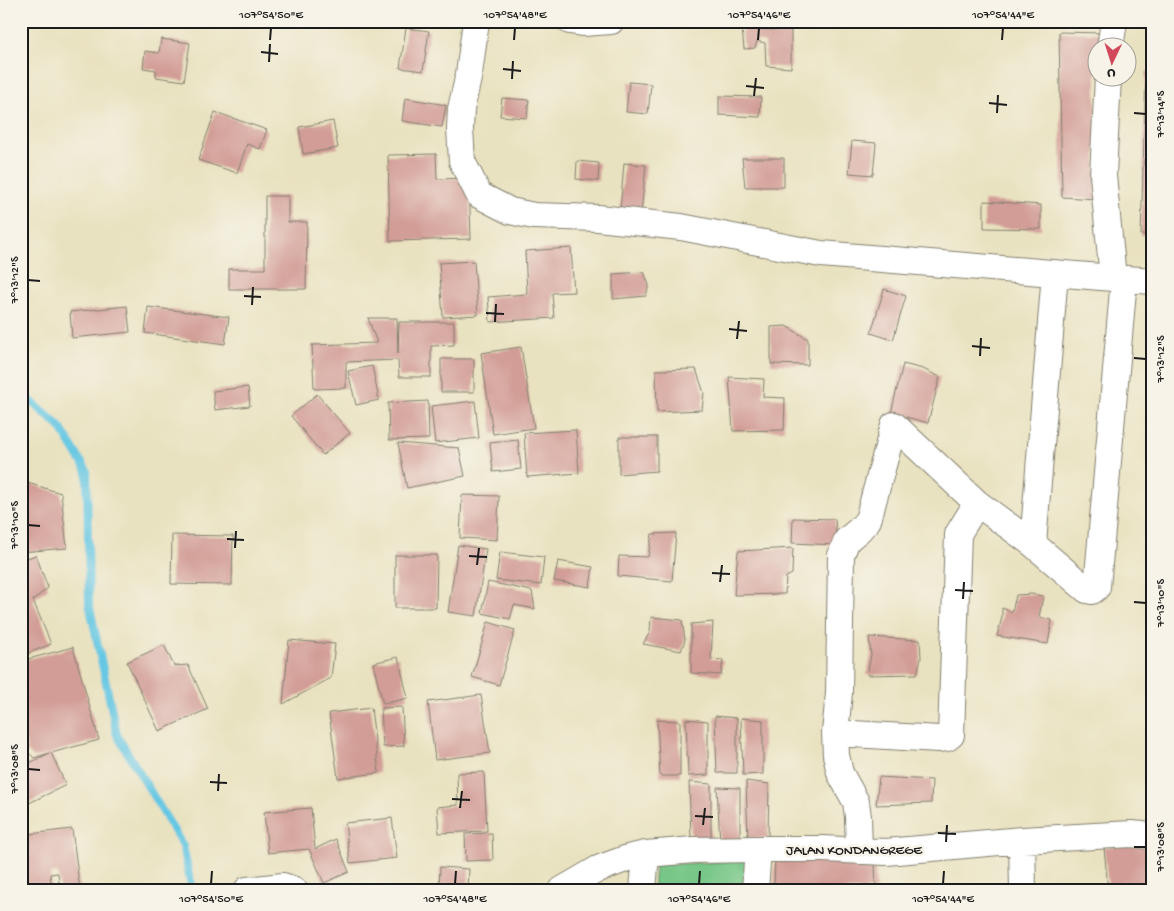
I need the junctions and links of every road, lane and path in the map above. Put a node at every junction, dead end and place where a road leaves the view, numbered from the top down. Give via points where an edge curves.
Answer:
1 (476, 21) edge
2 (570, 21) edge
3 (611, 21) edge
4 (1114, 21) edge
5 (1111, 38) edge
6 (1107, 88) edge
7 (1055, 273) junction
8 (1119, 278) junction
9 (1153, 281) edge
10 (977, 503) junction
11 (1033, 544) junction
12 (835, 733) junction
13 (1153, 836) edge
14 (1022, 840) junction
15 (758, 849) junction
16 (859, 851) junction
17 (646, 854) junction
18 (289, 888) edge
19 (247, 890) edge
20 (562, 890) edge
21 (644, 890) edge
22 (755, 890) edge
23 (1023, 890) edge

1 - 7 street via 461,109 462,161 479,194 510,211 534,216 598,218 681,227 821,254
2 - 3 street
4 - 5 street
6 - 8 street via 1103,175
7 - 8 street
7 - 11 street
8 - 9 street
8 - 11 street via 1097,587 1087,590
10 - 11 street
10 - 12 street via 958,534 951,735 939,739
10 - 12 street via 894,426 868,520 847,540 841,555 839,694
12 - 16 street via 840,773 856,802
13 - 14 street, JALAN KONDANGREGE via 1132,834
14 - 16 street, JALAN KONDANGREGE
14 - 23 street
15 - 16 street, JALAN KONDANGREGE
15 - 17 street, JALAN KONDANGREGE
15 - 22 street
17 - 20 street, JALAN KONDANGREGE via 598,869
17 - 21 street
18 - 19 street

